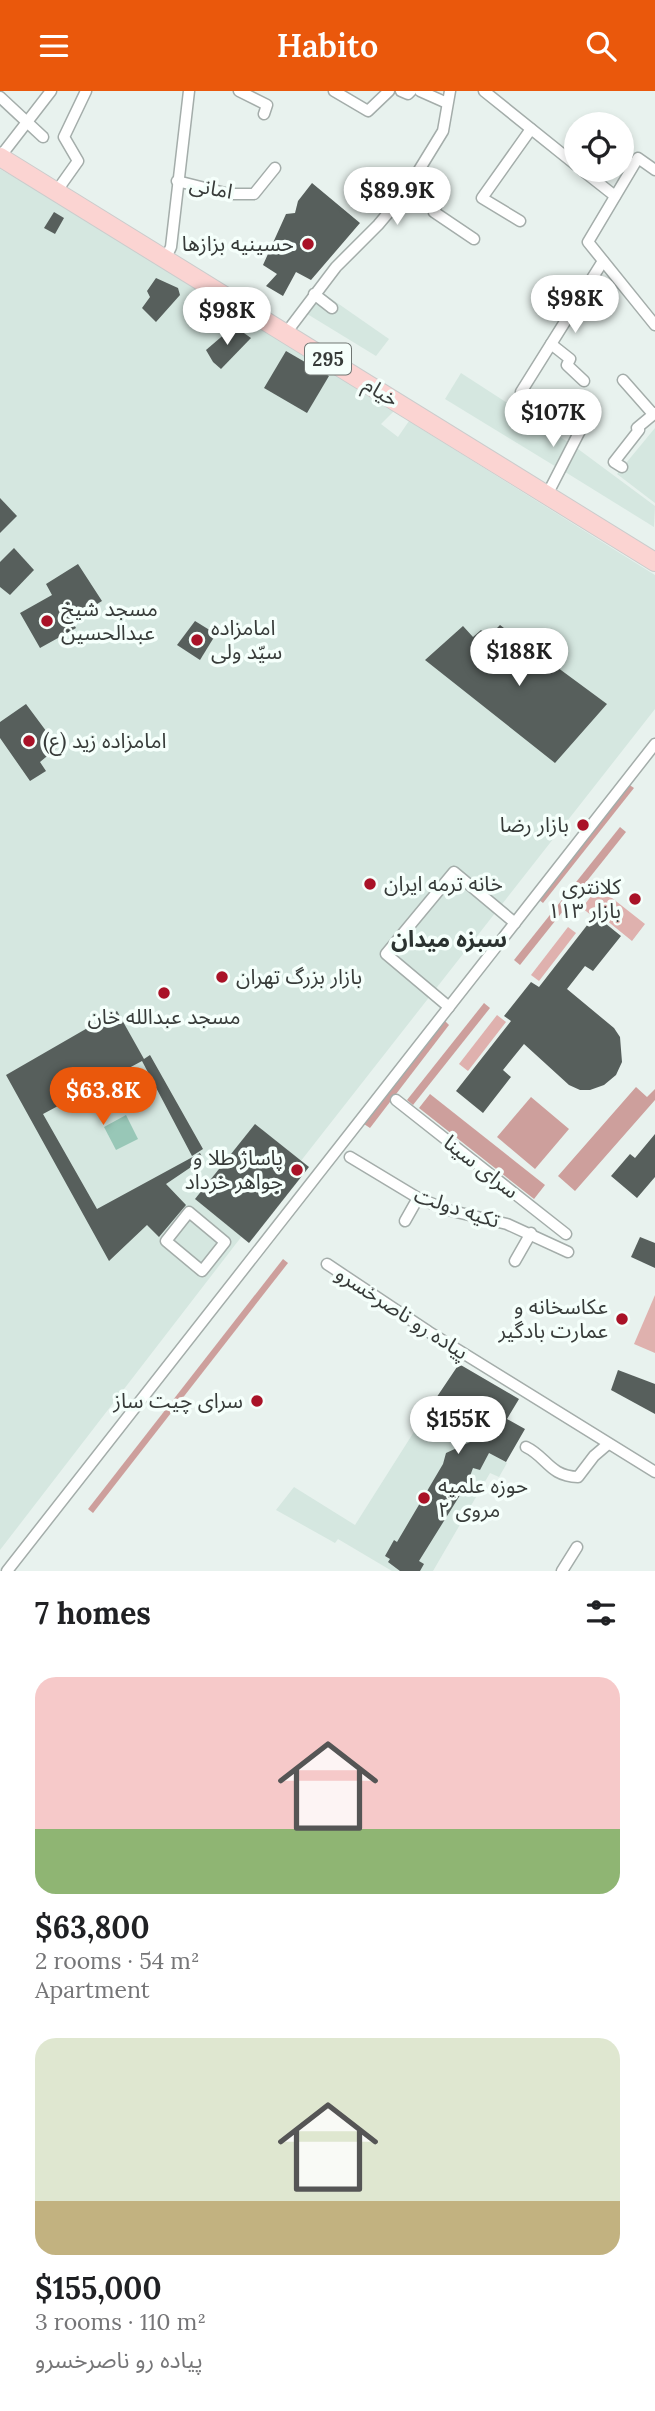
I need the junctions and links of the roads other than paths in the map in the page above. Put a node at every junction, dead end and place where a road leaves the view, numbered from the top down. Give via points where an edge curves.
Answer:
1 (51, 91) edge
2 (86, 91) edge
3 (189, 91) edge
4 (239, 91) edge
5 (334, 91) edge
6 (389, 91) edge
7 (401, 91) edge
8 (411, 91) edge
9 (420, 91) edge
10 (450, 91) edge
11 (484, 91) edge
12 (0, 97) edge
13 (447, 103) junction
14 (264, 114) dead end
15 (28, 122) junction
16 (531, 129) junction
17 (43, 137) dead end
18 (564, 155) edge
19 (0, 157) edge
20 (275, 168) dead end
21 (655, 170) edge
22 (414, 180) junction
23 (177, 181) junction
24 (597, 182) edge
25 (56, 192) junction
26 (615, 196) junction
27 (520, 221) dead end
28 (474, 239) dead end
29 (165, 260) junction
30 (603, 261) junction
31 (314, 294) junction
32 (332, 308) dead end
33 (655, 325) edge
34 (286, 333) junction
35 (551, 344) junction
36 (623, 380) dead end
37 (584, 381) dead end
38 (521, 392) dead end
39 (587, 417) dead end
40 (652, 418) edge
41 (618, 464) dead end
42 (547, 495) junction
43 (655, 562) edge
44 (655, 744) edge
45 (515, 923) junction
46 (449, 1007) junction
47 (396, 1100) dead end
48 (350, 1157) dead end
49 (418, 1198) junction
50 (405, 1221) dead end
51 (177, 1227) joint
52 (531, 1233) junction
53 (566, 1234) dead end
54 (568, 1252) dead end
55 (515, 1261) dead end
56 (327, 1264) dead end
57 (608, 1444) junction
58 (526, 1447) dead end
59 (655, 1472) edge
60 (578, 1547) dead end
61 (7, 1571) edge
62 (562, 1571) edge

1 - 15 street
2 - 25 street via 64,137 78,161
3 - 23 street
4 - 14 street via 267,105
5 - 6 street via 368,111
7 - 8 street via 408,95
9 - 13 street
10 - 13 street
11 - 16 street
12 - 15 street
13 - 22 street via 443,131
15 - 17 street
15 - 19 street
16 - 18 street
16 - 27 street via 482,198
19 - 25 main road, خیام / 295
20 - 23 street, امانی via 254,194 229,194
21 - 26 street via 638,158
22 - 28 street via 430,192 424,199 436,206 434,212
22 - 31 street
23 - 29 street via 171,247
24 - 26 street
25 - 29 main road, خیام / 295
26 - 30 street via 588,243
29 - 34 main road, خیام / 295
30 - 33 street
30 - 35 street
31 - 32 street
31 - 34 street
34 - 42 main road, خیام / 295
35 - 37 street via 570,359 567,365
35 - 38 street
36 - 40 street
39 - 42 street
40 - 41 street via 637,428
42 - 43 main road, خیام / 295
44 - 45 street
45 - 46 street
45 - 46 street via 454,872 386,954
46 - 61 street
47 - 53 street, سرای سینا
48 - 49 street, تکیه دولت
49 - 50 street
49 - 52 street, تکیه دولت
51 - 51 street via 166,1241 202,1271 225,1242 189,1212
52 - 54 street, تکیه دولت
52 - 55 street
56 - 57 street, پیاده رو ناصرخسرو
57 - 58 street via 578,1477 551,1469
57 - 59 street, پیاده رو ناصرخسرو
60 - 62 street

